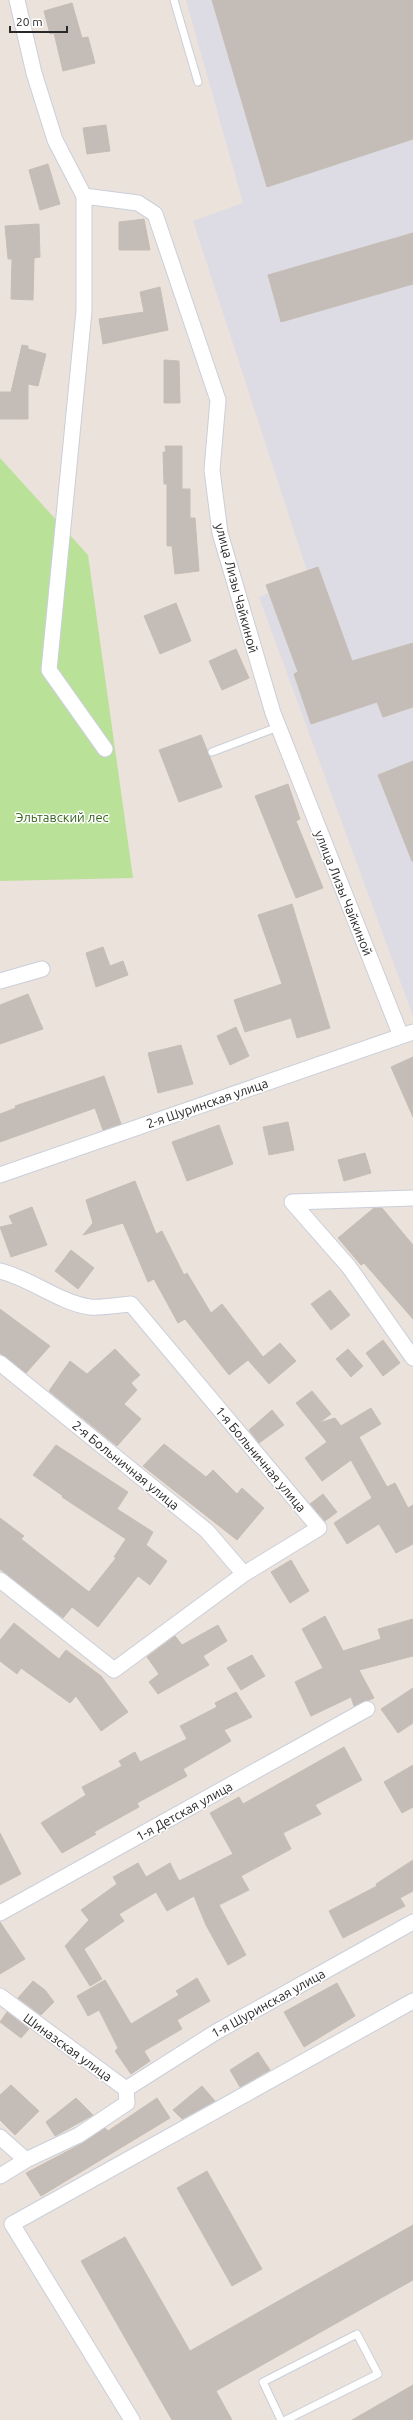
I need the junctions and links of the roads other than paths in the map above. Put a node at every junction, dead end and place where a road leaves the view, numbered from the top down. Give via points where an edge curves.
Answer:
1 (17, 0) edge
2 (174, 0) edge
3 (198, 82) dead end
4 (84, 196) junction
5 (278, 727) junction
6 (105, 749) dead end
7 (212, 752) dead end
8 (42, 969) dead end
9 (0, 981) edge
10 (407, 1034) edge
11 (0, 1175) edge
12 (413, 1198) edge
13 (0, 1271) edge
14 (413, 1358) edge
15 (0, 1363) edge
16 (244, 1574) junction
17 (0, 1580) edge
18 (368, 1709) dead end
19 (0, 1913) edge
20 (413, 1922) edge
21 (0, 1996) edge
22 (413, 2001) edge
23 (127, 2096) junction
24 (0, 2137) edge
25 (26, 2160) junction
26 (0, 2176) edge
27 (132, 2420) edge
28 (281, 2420) edge
29 (286, 2420) edge

1 - 4 street via 34,73 55,140
2 - 3 lane
4 - 5 street, улица Лизы Чайкиной via 138,203 155,214 218,400 212,470 220,533
4 - 6 street via 84,311 49,670
5 - 7 lane
5 - 10 street, улица Лизы Чайкиной
8 - 9 street
10 - 11 street, 2-я Шуринская улица
12 - 14 street via 292,1202 349,1267
13 - 16 street, 1-я Больничная улица via 14,1274 56,1295 90,1307 131,1304 319,1528
15 - 16 street, 2-я Больничная улица via 207,1531
16 - 17 street, 1-я Больничная улица via 114,1670
18 - 19 street, 1-я Детская улица
20 - 23 street, 1-я Шуринская улица via 216,2032
21 - 23 street, Шиназская улица
22 - 27 street via 12,2224
23 - 25 street, 1-я Шуринская улица via 80,2135
24 - 25 street
25 - 26 street, 1-я Шуринская улица
28 - 29 lane via 263,2382 358,2334 378,2374

